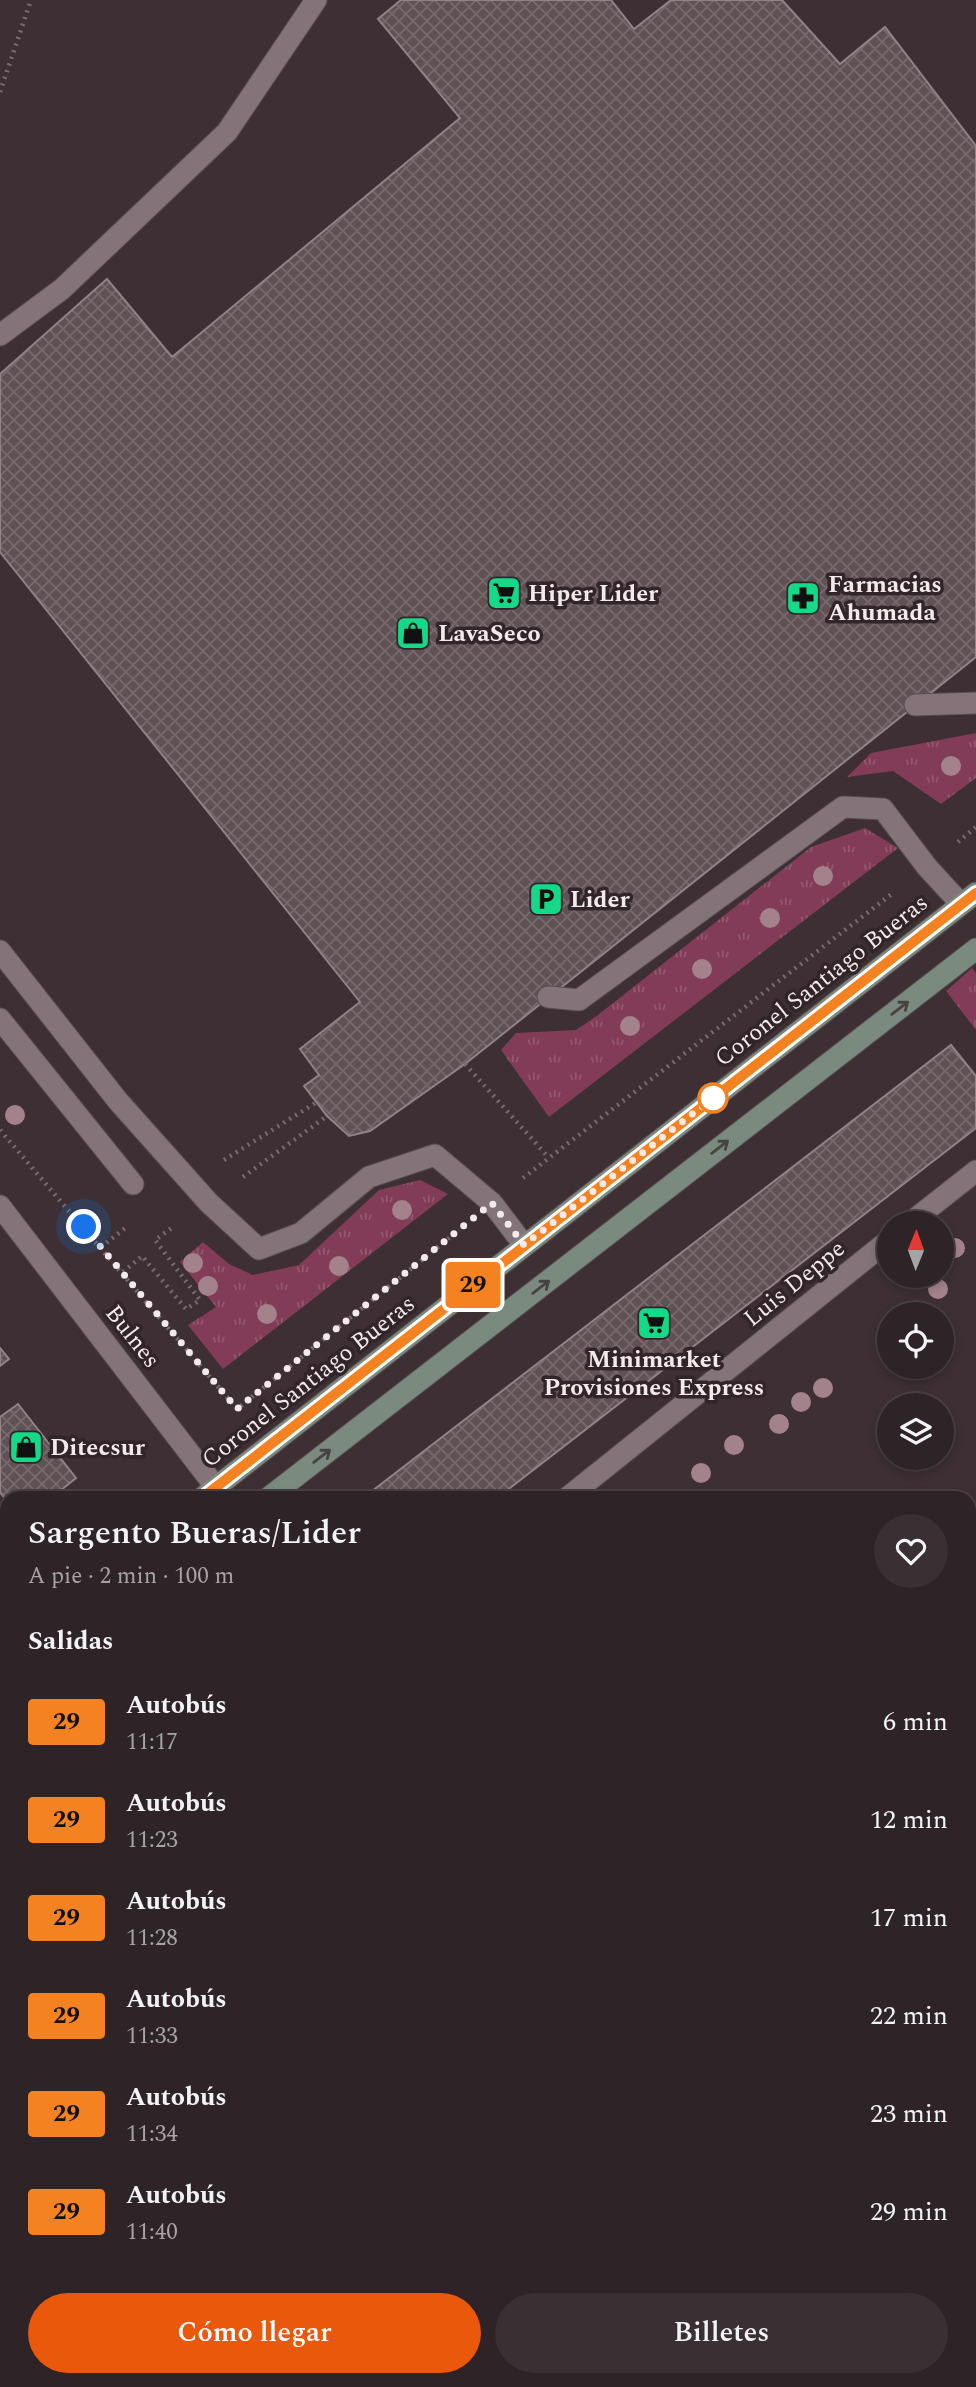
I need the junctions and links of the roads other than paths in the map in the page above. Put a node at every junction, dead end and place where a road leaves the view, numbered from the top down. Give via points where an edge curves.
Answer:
1 (316, 0) edge
2 (0, 335) edge
3 (976, 703) edge
4 (915, 705) dead end
5 (969, 898) edge
6 (976, 949) edge
7 (0, 951) edge
8 (548, 997) dead end
9 (0, 1019) edge
10 (976, 1171) edge
11 (133, 1184) dead end
12 (0, 1206) edge
13 (926, 1211) edge
14 (524, 1245) junction
15 (877, 1250) edge
16 (212, 1491) edge
17 (218, 1491) edge
18 (277, 1491) edge
19 (576, 1491) edge

1 - 2 street via 227,132 62,289
3 - 4 street
5 - 8 street via 927,867 883,808 843,807 579,1000
5 - 14 main road, Coronel Santiago Bueras
18 -> 6 main road
7 - 14 street via 118,1101 209,1203 259,1250 301,1233 369,1177 435,1155 492,1203
9 - 11 street
10 - 13 street
12 - 16 street, Bulnes
14 - 17 main road, Coronel Santiago Bueras
15 - 19 street, Luis Deppe

